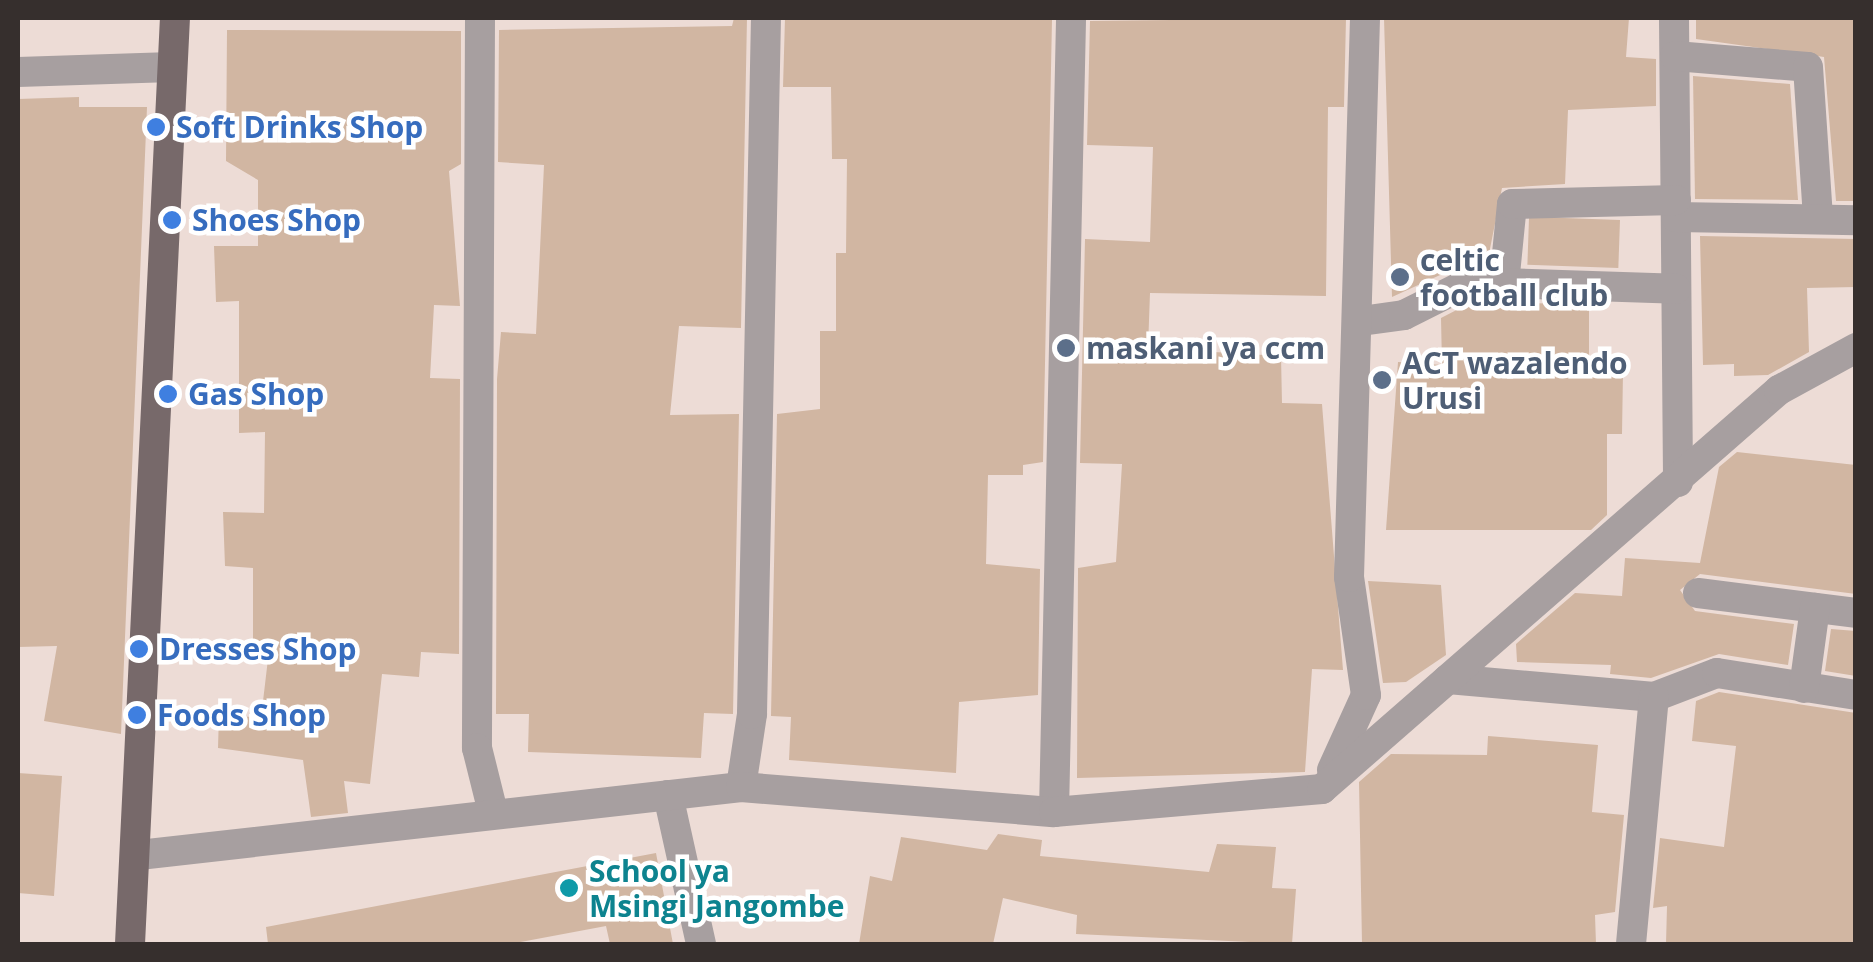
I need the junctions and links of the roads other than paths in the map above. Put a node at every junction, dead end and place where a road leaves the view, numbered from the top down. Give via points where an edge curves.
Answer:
1 (174, 18) edge
2 (480, 18) edge
3 (766, 18) edge
4 (1071, 18) edge
5 (1365, 18) edge
6 (1674, 18) edge
7 (1674, 56) junction
8 (172, 66) junction
9 (18, 72) edge
10 (1676, 208) junction
11 (1818, 220) junction
12 (1856, 220) edge
13 (1504, 284) junction
14 (1676, 289) junction
15 (1361, 321) junction
16 (1856, 348) edge
17 (1678, 482) junction
18 (1698, 593) dead end
19 (1814, 608) junction
20 (1856, 613) edge
21 (1448, 679) junction
22 (1804, 688) junction
23 (1856, 695) edge
24 (1654, 697) junction
25 (742, 787) junction
26 (1322, 789) junction
27 (668, 794) junction
28 (494, 812) junction
29 (1054, 812) junction
30 (139, 854) junction
31 (130, 944) edge
32 (701, 944) edge
33 (1630, 944) edge

1 - 8 main road
2 - 28 street via 477,748
3 - 25 street via 752,714
4 - 29 street
5 - 15 street
6 - 7 street
7 - 10 street
7 - 11 street via 1808,68
8 - 9 street
8 - 30 main road
10 - 11 street
10 - 13 street via 1512,204
10 - 14 street
11 - 12 street
13 - 14 street
13 - 15 street via 1470,282 1404,316
14 - 17 street
15 - 26 street via 1349,577 1366,694
16 - 17 street via 1779,390
17 - 21 street
18 - 19 street
19 - 20 street
19 - 22 street
21 - 24 street
21 - 26 street
22 - 23 street
22 - 24 street via 1718,673
24 - 33 street
25 - 27 street
25 - 29 street
26 - 29 street
27 - 28 street
27 - 32 street
28 - 30 street
30 - 31 main road

